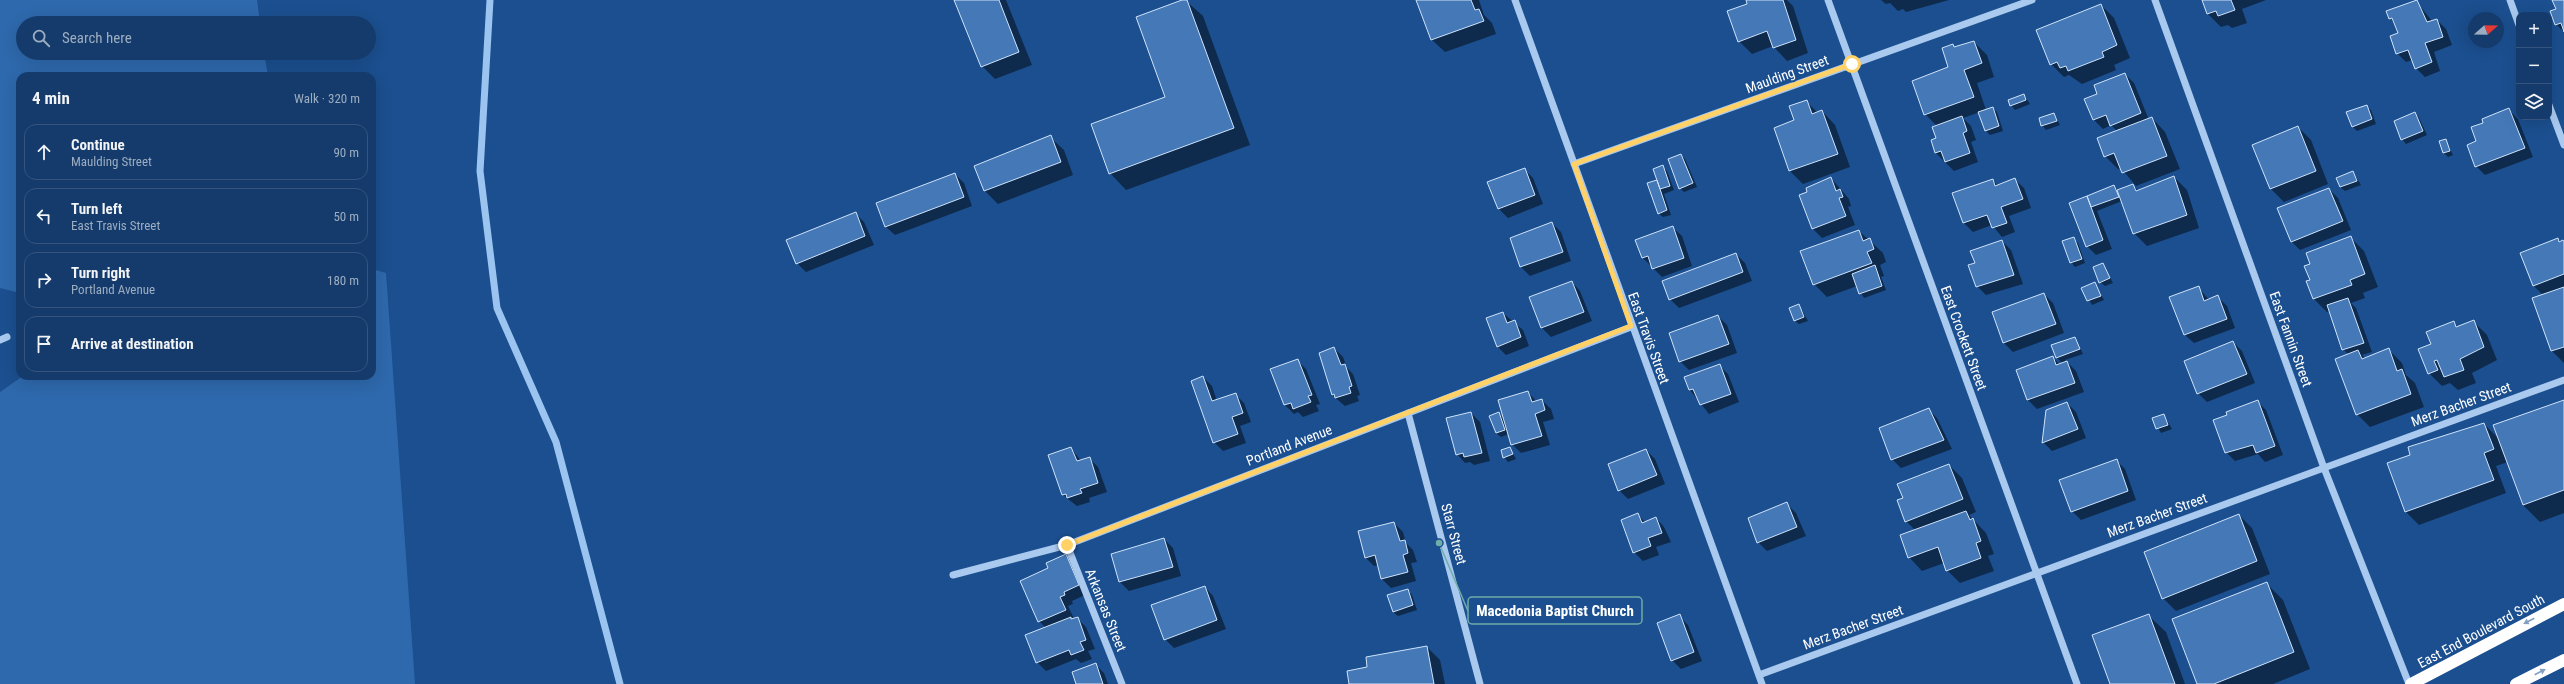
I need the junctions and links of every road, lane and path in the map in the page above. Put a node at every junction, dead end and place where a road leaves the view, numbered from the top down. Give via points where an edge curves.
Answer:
1 (1515, 0) edge
2 (1828, 0) edge
3 (2032, 0) edge
4 (2155, 0) edge
5 (2510, 0) edge
6 (2516, 17) edge
7 (1852, 64) junction
8 (2552, 113) edge
9 (2564, 146) edge
10 (1574, 164) junction
11 (1631, 326) junction
12 (2564, 380) edge
13 (1408, 413) junction
14 (2324, 468) junction
15 (1067, 545) junction
16 (2035, 574) junction
17 (953, 575) dead end
18 (2564, 604) edge
19 (2564, 660) edge
20 (1759, 675) junction
21 (1122, 684) edge
22 (1480, 684) edge
23 (1762, 684) edge
24 (2077, 684) edge
25 (2410, 684) edge
26 (2516, 684) edge

1 - 10 street, East Travis Street
2 - 7 street, East Crockett Street
3 - 7 street, Maulding Street
4 - 14 street, East Fannin Street
5 - 6 street
7 - 10 street, Maulding Street
7 - 16 street, East Crockett Street
8 - 9 street
10 - 11 street, East Travis Street
11 - 13 street, Portland Avenue
11 - 20 street, East Travis Street
12 - 14 street, Merz Bacher Street
13 - 15 street, Portland Avenue
13 - 22 street, Starr Street
14 - 16 street, Merz Bacher Street
14 - 25 street, East Fannin Street
15 - 17 street, Portland Avenue
15 - 21 street, Arkansas Street
16 - 20 street, Merz Bacher Street
16 - 24 street, East Crockett Street
18 -> 25 highway, East End Boulevard South
26 -> 19 highway
20 - 23 street, East Travis Street

